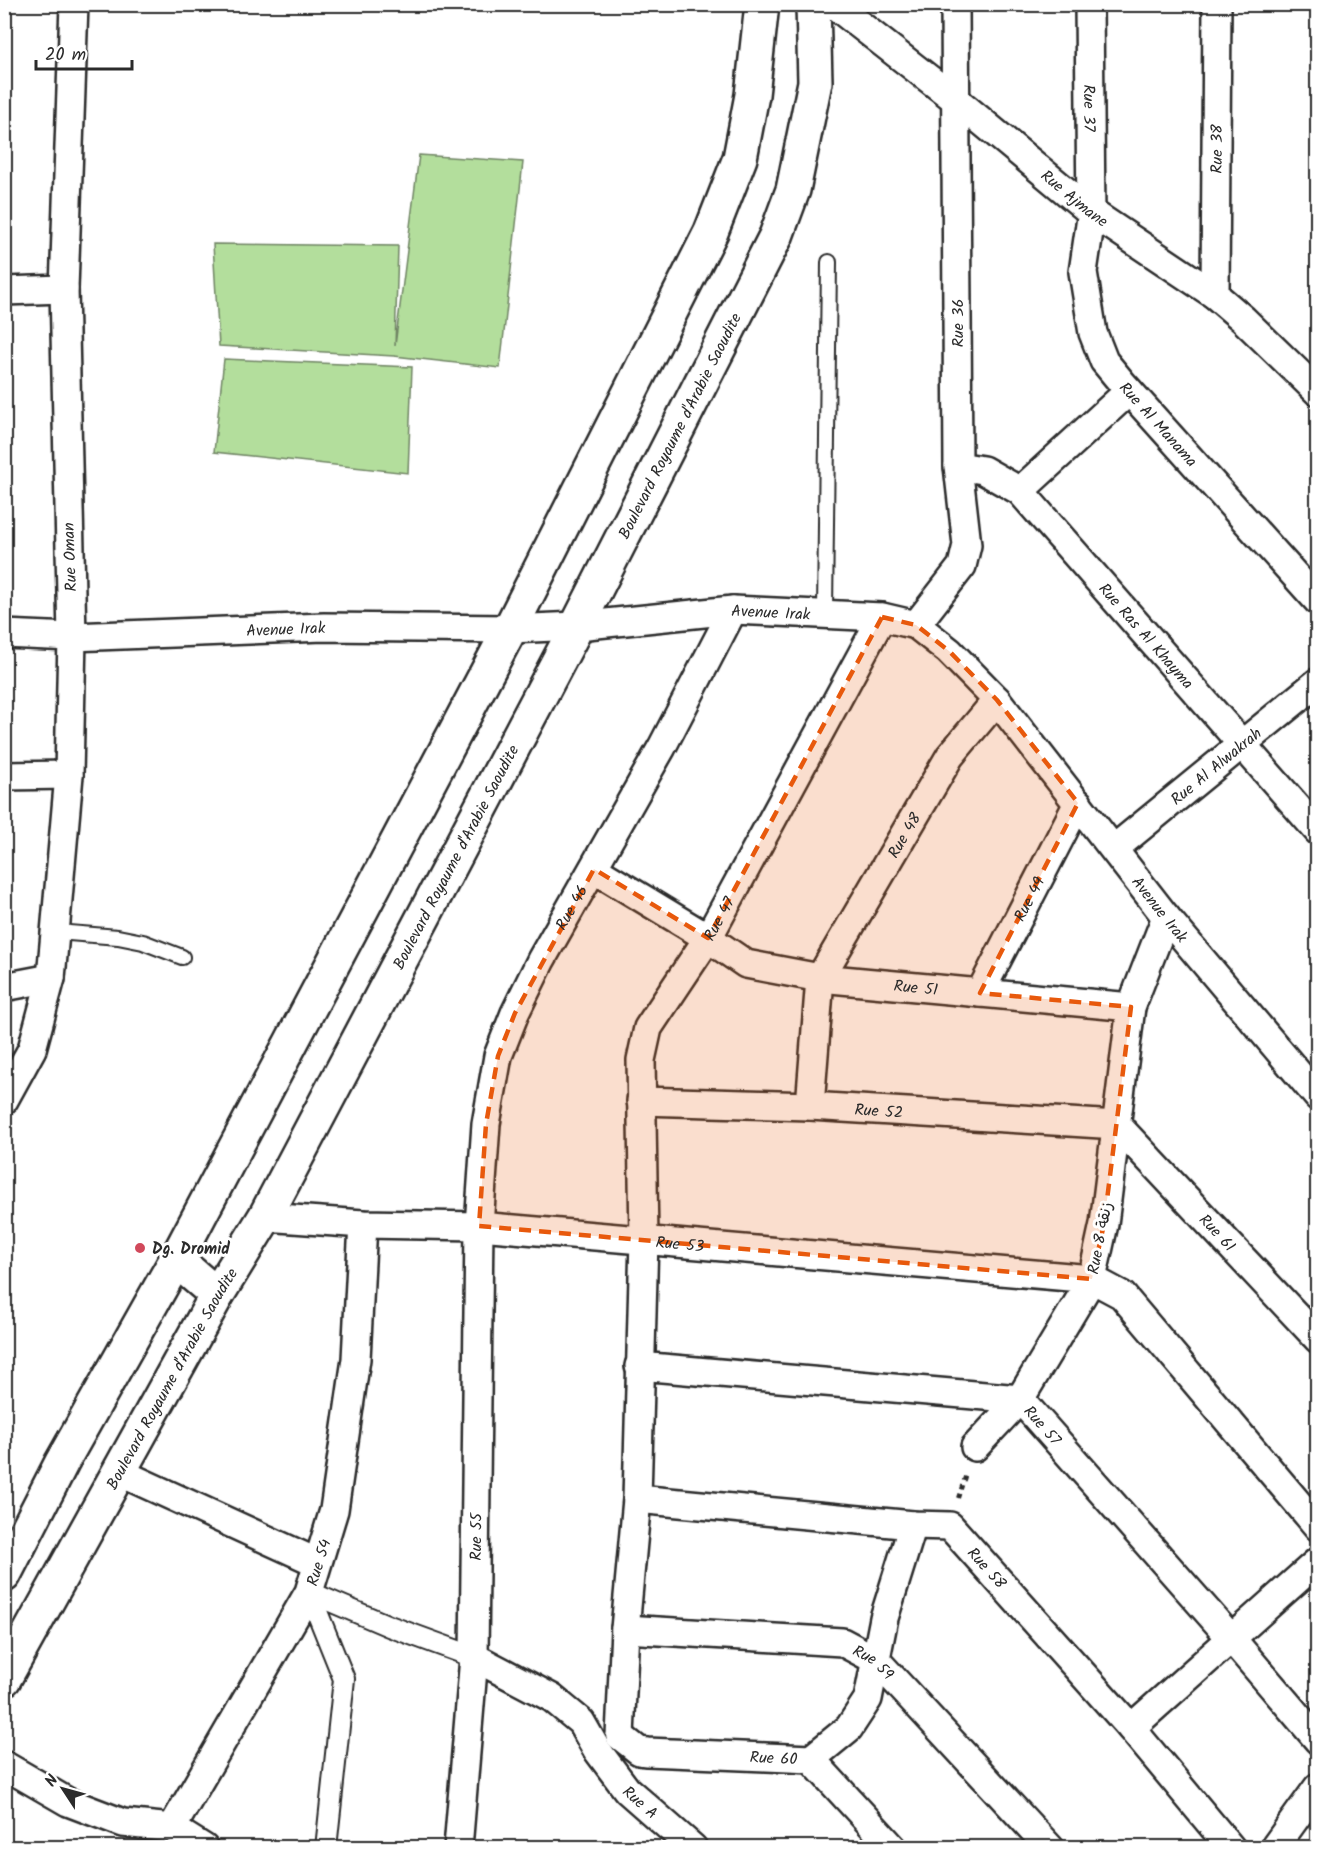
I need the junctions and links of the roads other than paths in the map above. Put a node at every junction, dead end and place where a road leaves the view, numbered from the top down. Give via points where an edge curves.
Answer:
1 (74, 4) edge
2 (762, 4) edge
3 (813, 4) edge
4 (833, 4) edge
5 (955, 4) edge
6 (1089, 4) edge
7 (1217, 4) edge
8 (956, 100) junction
9 (1091, 212) junction
10 (829, 262) dead end
11 (64, 289) junction
12 (4, 291) edge
13 (1215, 295) junction
14 (1313, 376) edge
15 (1129, 390) junction
16 (958, 466) junction
17 (1020, 491) junction
18 (1317, 601) edge
19 (733, 610) junction
20 (825, 612) junction
21 (882, 616) junction
22 (916, 625) junction
23 (577, 626) junction
24 (510, 629) junction
25 (4, 634) edge
26 (72, 637) junction
27 (1317, 682) edge
28 (997, 700) junction
29 (1244, 744) junction
30 (69, 775) junction
31 (4, 776) edge
32 (1078, 803) junction
33 (1317, 831) edge
34 (1115, 848) junction
35 (594, 869) junction
36 (1167, 917) junction
37 (57, 932) junction
38 (708, 938) junction
39 (182, 957) dead end
40 (51, 978) junction
41 (820, 978) junction
42 (4, 987) edge
43 (980, 993) junction
44 (1131, 1007) junction
45 (1317, 1096) edge
46 (4, 1100) edge
47 (640, 1101) junction
48 (810, 1106) junction
49 (1117, 1125) junction
50 (265, 1217) junction
51 (363, 1224) junction
52 (479, 1226) junction
53 (644, 1239) junction
54 (176, 1260) junction
55 (1092, 1279) junction
56 (217, 1295) junction
57 (1317, 1339) edge
58 (639, 1366) junction
59 (1020, 1399) junction
60 (975, 1447) road end
61 (119, 1472) junction
62 (637, 1499) junction
63 (913, 1525) junction
64 (1317, 1527) edge
65 (316, 1562) junction
66 (1317, 1562) edge
67 (4, 1575) edge
68 (309, 1593) junction
69 (625, 1629) junction
70 (1230, 1637) junction
71 (474, 1657) junction
72 (876, 1660) junction
73 (4, 1679) edge
74 (1131, 1728) junction
75 (620, 1736) junction
76 (1317, 1740) edge
77 (597, 1750) junction
78 (812, 1759) junction
79 (4, 1766) edge
80 (1317, 1787) edge
81 (172, 1828) junction
82 (204, 1848) edge
83 (326, 1848) edge
84 (458, 1848) edge
85 (693, 1848) edge
86 (893, 1848) edge
87 (1050, 1848) edge
88 (1231, 1848) edge
89 (1274, 1848) edge

1 - 11 street, Rue Oman
2 - 24 main road via 740,158 711,232
3 - 23 main road, Boulevard Royaume d'Arabie Saoudite via 815,82 793,190 777,236
4 - 8 street, Rue Ajmane
5 - 8 street, Rue 36
6 - 9 street, Rue 37
7 - 13 street, Rue 38
8 - 9 street, Rue Ajmane
8 - 16 street, Rue 36
9 - 13 street, Rue Ajmane
9 - 15 street, Rue Al Manama via 1083,272 1093,333 1104,361
10 - 20 lane
11 - 12 street
11 - 26 street, Rue Oman
13 - 14 street, Rue Ajmane
15 - 17 street
15 - 18 street, Rue Al Manama
16 - 17 street, Rue Ras Al Khayma via 983,470
16 - 22 street, Rue 36 via 966,554 962,567
17 - 29 street, Rue Ras Al Khayma
19 - 20 street, Avenue Irak
19 - 23 street, Avenue Irak
19 - 35 street, Rue 46
20 - 21 street, Avenue Irak
21 - 22 street, Avenue Irak
21 - 38 street, Rue 47
22 - 28 street, Avenue Irak via 949,651
23 - 24 street, Avenue Irak
23 - 50 main road, Boulevard Royaume d'Arabie Saoudite
24 - 26 street, Avenue Irak via 324,627
24 - 54 main road
25 - 26 street, Avenue Irak
26 - 30 street, Rue Oman
27 - 29 street, Rue Al Alwakrah
28 - 32 street, Avenue Irak
28 - 41 street, Rue 48 via 950,756
29 - 33 street, Rue Ras Al Khayma
29 - 34 street, Rue Al Alwakrah
30 - 31 street
30 - 37 street, Rue Oman
32 - 34 street, Avenue Irak
32 - 43 street, Rue 49
34 - 36 street, Avenue Irak
35 - 38 street, Rue 51
35 - 52 street, Rue 46 via 515,1013 498,1056 486,1124
36 - 44 street, Rue 8 زنقة
36 - 45 street, Avenue Irak
37 - 39 lane via 118,937
37 - 40 street, Rue Oman
38 - 41 street, Rue 51 via 746,964
38 - 47 street, Rue 47 via 648,1028 641,1060
40 - 42 street
40 - 46 street, Rue Oman via 32,1049
41 - 43 street, Rue 51
41 - 48 street
43 - 44 street, Rue 51
44 - 49 street, Rue 8 زنقة
47 - 48 street, Rue 52
47 - 53 street, Rue 47
48 - 49 street, Rue 52
49 - 55 street, Rue 8 زنقة via 1104,1224
49 - 57 street, Rue 61
50 - 51 street, Rue 53
50 - 56 main road, Boulevard Royaume d'Arabie Saoudite
51 - 52 street, Rue 53
51 - 65 street, Rue 54 via 356,1359 334,1510
52 - 53 street, Rue 53
52 - 71 street, Rue 55
53 - 55 street, Rue 53
53 - 58 street, Rue 47
54 - 56 main road
54 - 67 main road via 62,1462
55 - 59 street, Rue 8 زنقة
55 - 64 street via 1122,1295
56 - 61 main road, Boulevard Royaume d'Arabie Saoudite
58 - 59 street, Rue 57
58 - 62 street, Rue 47
59 - 60 street, Rue 8 زنقة
59 - 70 street, Rue 57
61 - 65 street
61 - 73 main road, Boulevard Royaume d'Arabie Saoudite
62 - 63 street
62 - 69 street, Rue 47
63 - 72 street via 884,1618
63 - 74 street, Rue 58 via 950,1526
65 - 68 street, Rue 54
66 - 70 street
68 - 71 street
68 - 81 street, Rue 54
68 - 83 street via 344,1679
69 - 72 street, Rue 59 via 842,1642
69 - 75 street, Rue 47
70 - 74 street
70 - 76 street, Rue 57
71 - 77 street, Rue A via 552,1698 581,1722
71 - 84 street, Rue 55
72 - 78 street via 868,1698 849,1728
72 - 87 street, Rue 59
74 - 88 street, Rue 58
75 - 77 street
75 - 78 street, Rue 60 via 639,1751 647,1752
77 - 85 street, Rue A via 627,1790
78 - 86 street, Rue 60
79 - 81 street via 68,1802 123,1823
80 - 89 street
81 - 82 street

